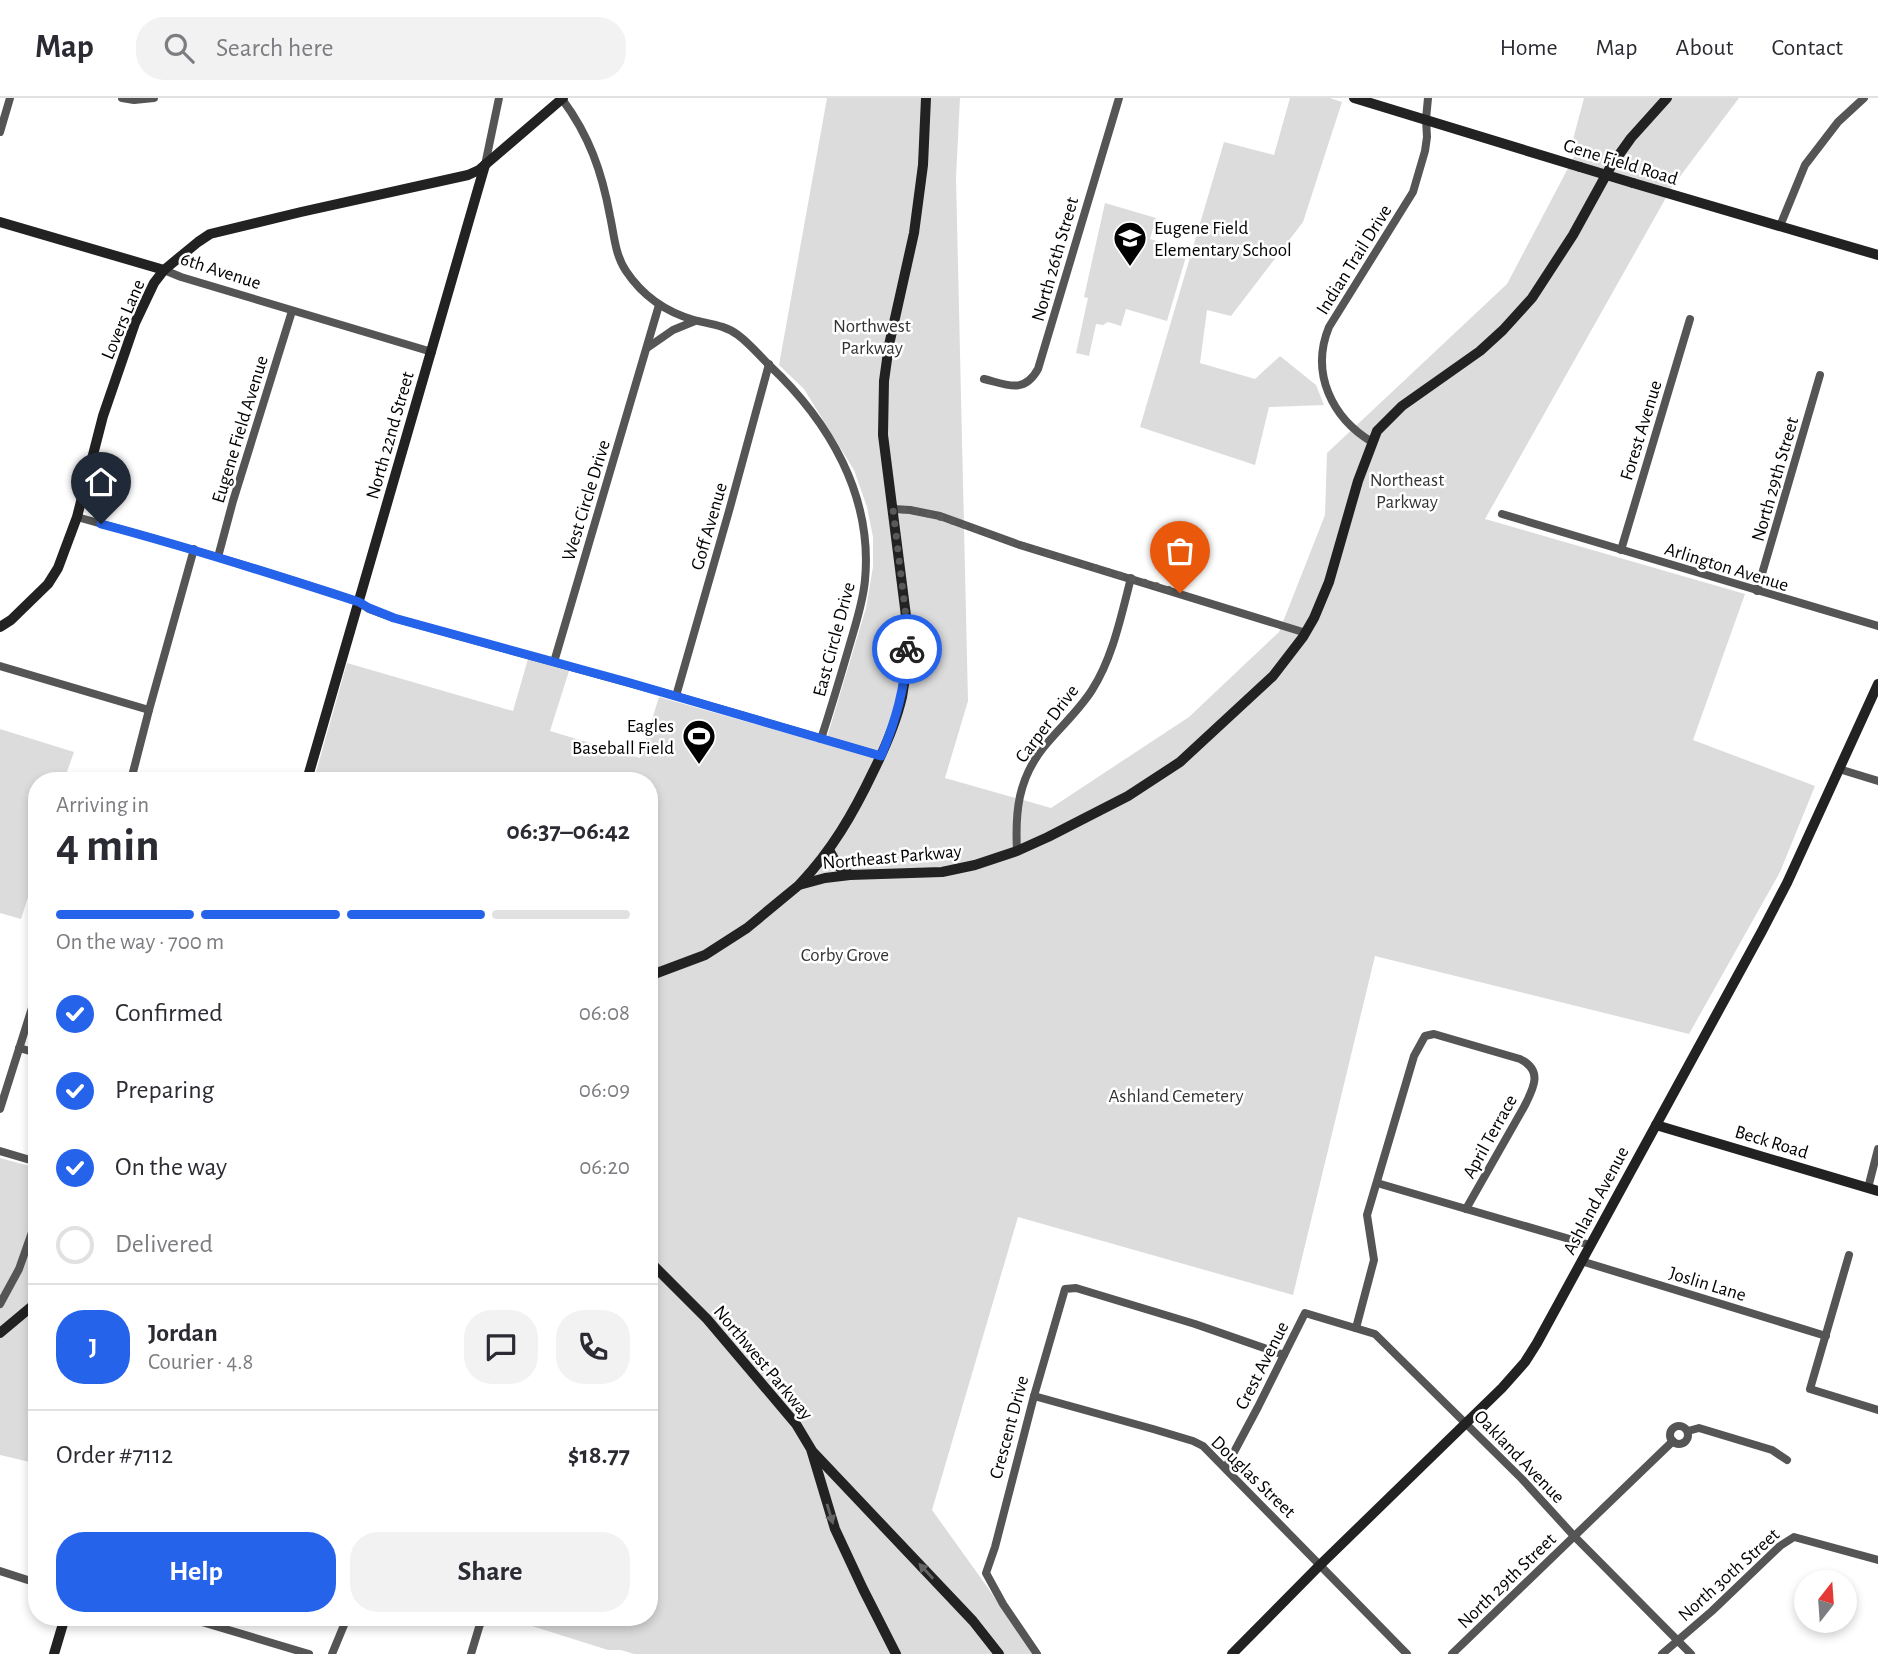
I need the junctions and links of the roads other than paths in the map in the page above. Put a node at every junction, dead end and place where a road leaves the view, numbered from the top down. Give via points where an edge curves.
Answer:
1 (10, 98) edge
2 (122, 98) edge
3 (154, 98) edge
4 (499, 98) edge
5 (926, 98) edge
6 (1119, 98) edge
7 (1354, 98) edge
8 (1428, 98) edge
9 (1667, 98) edge
10 (1864, 98) edge
11 (562, 99) edge
12 (1426, 119) junction
13 (0, 132) edge
14 (485, 165) junction
15 (0, 222) edge
16 (1780, 226) junction
17 (1878, 255) edge
18 (164, 270) junction
19 (659, 305) junction
20 (292, 311) junction
21 (1690, 319) dead end
22 (696, 320) junction
23 (647, 348) junction
24 (432, 352) junction
25 (769, 364) junction
26 (1821, 375) dead end
27 (984, 379) dead end
28 (1372, 442) junction
29 (893, 509) junction
30 (1502, 514) dead end
31 (77, 517) junction
32 (194, 549) junction
33 (1621, 550) junction
34 (218, 557) junction
35 (1131, 578) junction
36 (1757, 591) junction
37 (359, 602) junction
38 (1878, 626) edge
39 (0, 627) edge
40 (1306, 633) junction
41 (554, 662) junction
42 (0, 666) edge
43 (1878, 684) edge
44 (676, 696) junction
45 (149, 710) junction
46 (821, 739) junction
47 (881, 756) junction
48 (1839, 769) junction
49 (133, 772) edge
50 (309, 772) edge
51 (1878, 781) edge
52 (829, 850) junction
53 (1017, 851) junction
54 (850, 875) junction
55 (799, 885) junction
56 (658, 973) edge
57 (28, 1020) edge
58 (19, 1048) junction
59 (28, 1050) edge
60 (0, 1109) edge
61 (1656, 1125) junction
62 (1878, 1149) edge
63 (0, 1151) edge
64 (28, 1159) edge
65 (1377, 1183) junction
66 (1873, 1189) edge
67 (1466, 1209) junction
68 (28, 1244) edge
69 (1590, 1245) junction
70 (1849, 1255) dead end
71 (1581, 1261) junction
72 (658, 1270) edge
73 (0, 1304) edge
74 (28, 1310) edge
75 (1305, 1313) joint
76 (1356, 1328) junction
77 (0, 1333) edge
78 (1826, 1336) junction
79 (1284, 1355) junction
80 (1034, 1396) junction
81 (1878, 1410) edge
82 (1467, 1423) junction
83 (811, 1449) junction
84 (1787, 1460) dead end
85 (1226, 1468) junction
86 (1574, 1536) junction
87 (1878, 1560) edge
88 (1320, 1565) junction
89 (0, 1571) edge
90 (28, 1580) edge
91 (62, 1626) edge
92 (215, 1626) edge
93 (344, 1626) edge
94 (477, 1626) edge
95 (1676, 1640) junction
96 (54, 1654) edge
97 (309, 1654) edge
98 (332, 1654) edge
99 (471, 1654) edge
100 (896, 1654) edge
101 (999, 1654) edge
102 (1037, 1654) edge
103 (1232, 1654) edge
104 (1407, 1654) edge
105 (1452, 1654) edge
106 (1662, 1654) edge
107 (1691, 1654) edge

1 - 13 street
2 - 3 street
4 - 14 street, North 22nd Street
5 - 29 street via 914,233 884,381 883,435
6 - 27 street, North 26th Street via 1038,369 1032,380 1019,386
7 - 12 street, Gene Field Road
8 - 12 street, Indian Trail Drive
9 - 28 street, Northeast Parkway via 1612,166 1532,299 1480,351 1402,406
10 - 16 street via 1838,122 1805,165
11 - 14 street, Lovers Lane
11 - 19 street via 591,145 625,271
12 - 16 street, Gene Field Road, bridge
12 - 28 street, Indian Trail Drive via 1425,151 1413,192 1329,327 1322,348 1332,401 1357,433
14 - 18 street, Lovers Lane via 468,176 210,234
14 - 24 street, North 22nd Street
15 - 18 street, 6th Avenue
16 - 17 street, Gene Field Road
18 - 20 street, 6th Avenue
18 - 31 street, Lovers Lane via 135,323 103,416
19 - 22 street, East Circle Drive
19 - 23 street, West Circle Drive
20 - 24 street, 6th Avenue
20 - 34 street, Eugene Field Avenue
21 - 33 street, Forest Avenue
22 - 23 street
22 - 25 street, East Circle Drive via 737,334
23 - 41 street, West Circle Drive
24 - 37 street, North 22nd Street
25 - 44 street, Goff Avenue
25 - 46 street, East Circle Drive via 790,383 839,455 857,494 863,523 865,582
26 - 36 street, North 29th Street
28 - 40 street, Northeast Parkway via 1329,582
29 - 35 street via 940,516
29 - 47 street via 908,645 901,698
30 - 33 street, Arlington Avenue
31 - 32 street
31 - 39 street, Lovers Lane via 48,584
32 - 34 street
32 - 45 street
33 - 36 street, Arlington Avenue
34 - 37 street
35 - 40 street
35 - 53 street, Carper Drive via 1115,638 1093,689 1042,748 1025,778 1015,818
36 - 38 street, Arlington Avenue
37 - 41 street via 394,618
37 - 50 street, North 22nd Street
40 - 53 street, Northeast Parkway via 1273,676 1180,762 1128,796
41 - 44 street
42 - 45 street
43 - 48 street, Ashland Avenue
44 - 46 street
45 - 49 street
46 - 47 street
47 - 52 street
48 - 51 street
48 - 61 street, Ashland Avenue via 1787,883
52 - 54 street
52 - 55 street
53 - 54 street, Northeast Parkway via 942,872
54 - 55 street, Northeast Parkway
55 - 56 street, Northeast Parkway via 705,955
57 - 58 street
58 - 59 street
58 - 60 street
61 - 66 street, Beck Road
61 - 69 street, Ashland Avenue
62 - 66 street
63 - 64 street
65 - 67 street
65 - 67 street, April Terrace via 1414,1056 1425,1036 1434,1034 1508,1055 1527,1062 1535,1079
65 - 76 street via 1367,1215 1374,1260
67 - 69 street
68 - 73 street
69 - 71 street, Ashland Avenue
70 - 78 street
71 - 78 street, Joslin Lane
71 - 82 street, Ashland Avenue via 1525,1362
72 - 83 street, Northwest Parkway via 716,1330 796,1424
74 - 77 street
75 - 76 street, Oakland Avenue
75 - 79 street, Crest Avenue
76 - 82 street, Oakland Avenue via 1375,1334
78 - 81 street via 1810,1389
79 - 80 street, Crescent Drive via 1076,1288 1065,1289
79 - 85 street, Crest Avenue
80 - 85 street, Douglas Street via 1193,1441
80 - 102 street, Crescent Drive via 986,1573
82 - 86 street, Oakland Avenue
82 - 88 street, Ashland Avenue
83 -> 100 street, Northwest Parkway via 835,1529
101 -> 83 street
84 - 86 street, North 29th Street via 1772,1450 1709,1430 1688,1431 1686,1441 1673,1441
85 - 88 street, Douglas Street
86 - 95 street, Oakland Avenue
86 - 105 street, North 29th Street
87 - 95 street, North 30th Street via 1794,1537
88 - 103 street, Ashland Avenue
88 - 104 street, Douglas Street
89 - 90 street
91 - 96 street
92 - 97 street
93 - 98 street
94 - 99 street
95 - 106 street, North 30th Street
95 - 107 street, Oakland Avenue

